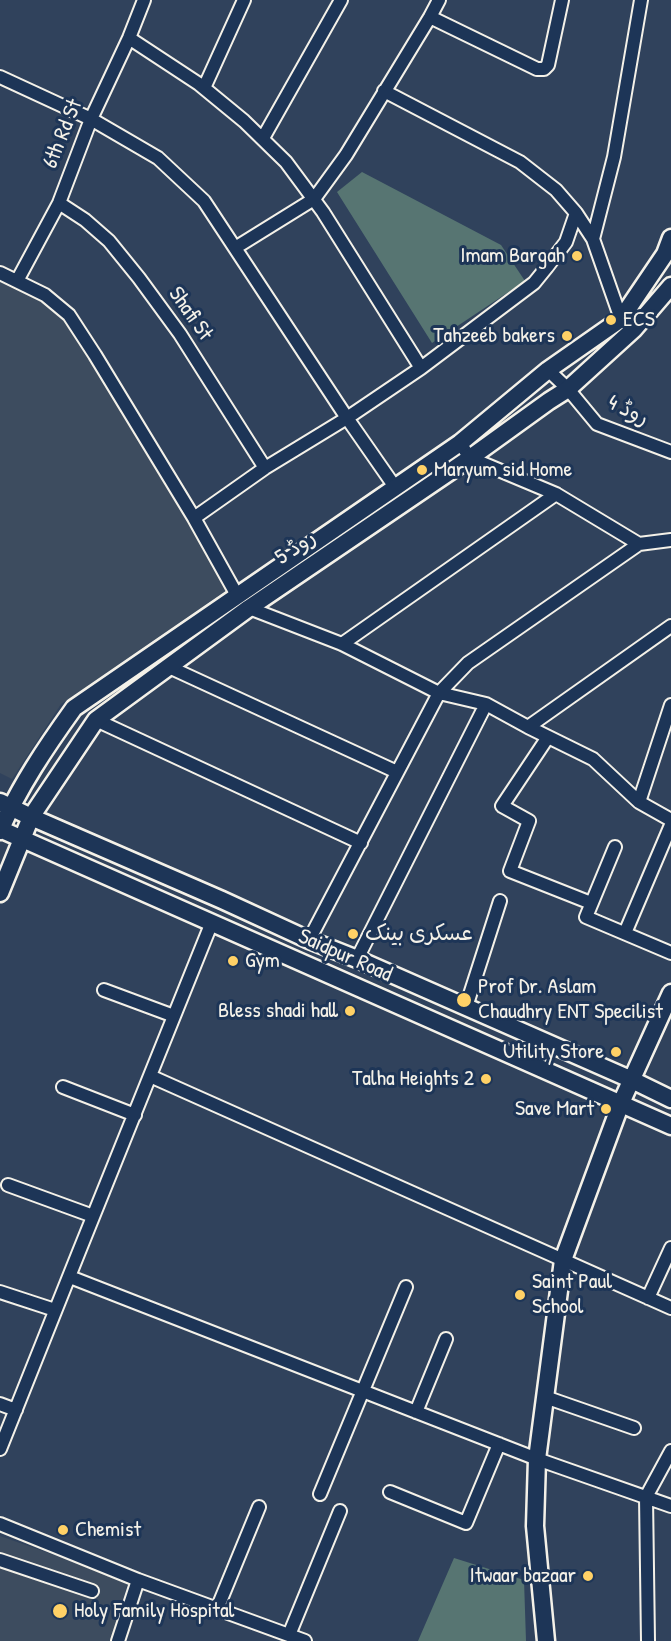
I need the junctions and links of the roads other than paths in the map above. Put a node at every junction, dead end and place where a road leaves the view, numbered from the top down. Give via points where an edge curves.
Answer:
1 (144, 0) edge
2 (244, 0) edge
3 (341, 0) edge
4 (439, 0) edge
5 (562, 0) edge
6 (641, 0) edge
7 (430, 17) junction
8 (129, 38) junction
9 (0, 77) edge
10 (204, 88) junction
11 (384, 91) junction
12 (91, 119) junction
13 (262, 138) junction
14 (314, 200) junction
15 (58, 203) junction
16 (576, 213) junction
17 (671, 238) edge
18 (593, 239) junction
19 (235, 248) junction
20 (0, 273) edge
21 (17, 281) junction
22 (671, 286) edge
23 (621, 319) junction
24 (422, 368) junction
25 (549, 370) junction
26 (568, 389) junction
27 (347, 418) junction
28 (460, 443) junction
29 (671, 452) edge
30 (470, 458) junction
31 (265, 468) junction
32 (395, 487) junction
33 (556, 494) junction
34 (194, 518) junction
35 (671, 540) edge
36 (639, 544) junction
37 (243, 602) junction
38 (671, 626) edge
39 (342, 644) junction
40 (169, 667) junction
41 (439, 693) junction
42 (486, 704) junction
43 (671, 705) edge
44 (96, 720) junction
45 (528, 727) junction
46 (548, 737) junction
47 (397, 772) junction
48 (639, 801) junction
49 (6, 805) edge
50 (31, 818) junction
51 (671, 820) edge
52 (671, 825) edge
53 (0, 830) edge
54 (24, 838) junction
55 (361, 843) junction
56 (615, 847) dead end
57 (0, 893) edge
58 (500, 901) dead end
59 (591, 903) junction
60 (212, 922) junction
61 (625, 933) junction
62 (309, 940) junction
63 (671, 953) edge
64 (357, 959) junction
65 (104, 990) dead end
66 (670, 997) edge
67 (466, 1007) junction
68 (174, 1016) junction
69 (150, 1076) junction
70 (630, 1079) junction
71 (63, 1087) dead end
72 (671, 1099) edge
73 (621, 1102) junction
74 (135, 1115) junction
75 (671, 1126) edge
76 (8, 1185) dead end
77 (93, 1216) junction
78 (671, 1248) edge
79 (563, 1260) junction
80 (70, 1277) junction
81 (406, 1287) dead end
82 (0, 1292) edge
83 (648, 1298) junction
84 (671, 1308) edge
85 (55, 1310) junction
86 (446, 1339) dead end
87 (363, 1391) junction
88 (545, 1397) junction
89 (0, 1404) edge
90 (16, 1410) junction
91 (416, 1412) junction
92 (634, 1428) dead end
93 (499, 1444) junction
94 (0, 1449) edge
95 (671, 1451) edge
96 (537, 1459) junction
97 (390, 1492) dead end
98 (320, 1494) dead end
99 (646, 1497) junction
100 (671, 1506) edge
101 (259, 1507) dead end
102 (340, 1511) dead end
103 (0, 1524) edge
104 (0, 1560) edge
105 (138, 1580) junction
106 (92, 1591) dead end
107 (217, 1609) junction
108 (289, 1635) junction
109 (118, 1641) edge
110 (305, 1641) edge
111 (546, 1641) edge
112 (648, 1641) edge

1 - 8 street, 6th Rd St
2 - 10 street
3 - 13 street
4 - 7 street
5 - 7 street via 544,69
6 - 18 street via 614,157
7 - 11 street
8 - 10 street
8 - 12 street, 6th Rd St
9 - 12 street
10 - 13 street
11 - 14 street via 346,156
11 - 16 street via 520,162 556,190
12 - 15 street, 6th Rd St
12 - 19 street via 158,158 204,201
13 - 14 street
14 - 19 street
14 - 24 street
15 - 21 street, 6th Rd St
15 - 31 street, Shafi St via 109,240 140,278
16 - 18 street
16 - 24 street via 566,242 534,283
17 - 23 main road, روڈ 5 via 665,254
18 - 23 street
19 - 27 street
20 - 21 street
21 - 34 street via 69,315
22 - 26 main road, روڈ 5 via 634,329
23 - 25 main road, روڈ 5
24 - 27 street
25 - 26 street, روڈ 4
25 - 28 main road, روڈ 5
26 - 29 street, روڈ 4 via 597,424
26 - 30 main road, روڈ 5
27 - 31 street
27 - 32 street
28 - 30 street
28 - 32 main road, روڈ 5
30 - 33 street
30 - 37 main road, روڈ 5
31 - 34 street
32 - 37 main road, روڈ 5
33 - 36 street
33 - 39 street
34 - 37 street
35 - 36 street
36 - 41 street via 468,663
37 - 39 street
37 - 40 main road, روڈ 5
37 - 49 main road, روڈ 5 via 74,708
38 - 45 street
39 - 41 street
40 - 44 main road, روڈ 5
40 - 47 street
41 - 42 street
41 - 47 street
42 - 45 street
42 - 64 street
43 - 48 street
44 - 50 main road, روڈ 5
44 - 55 street
45 - 46 street
46 - 48 street via 593,759
46 - 59 street via 502,806 529,821 510,871
47 - 55 street
48 - 51 street
49 - 50 main road, Saidpur Road
49 - 53 main road, روڈ 5
50 - 54 main road, روڈ 5
50 - 62 main road, Saidpur Road
52 - 61 street
53 - 54 main road, Saidpur Road
54 - 57 main road, روڈ 5
54 - 60 main road, Saidpur Road
55 - 62 street
56 - 59 street
58 - 67 street
59 - 61 street via 586,917
60 - 68 street
60 - 73 main road, Saidpur Road
61 - 63 street
62 - 64 main road, Saidpur Road
64 - 67 main road, Saidpur Road
65 - 68 street
66 - 70 main road
67 - 70 main road, Saidpur Road
68 - 69 street
69 - 74 street
69 - 79 street
70 - 72 main road, Saidpur Road
70 - 73 main road
71 - 74 street
73 - 75 main road, Saidpur Road
73 - 79 main road
74 - 77 street
76 - 77 street
77 - 80 street
78 - 83 street
79 - 83 street
79 - 88 main road
80 - 85 street
80 - 87 street
81 - 87 street
82 - 85 street
83 - 84 street
85 - 90 street
86 - 91 street
87 - 91 street
87 - 98 street
88 - 92 street
88 - 96 main road
89 - 90 street
90 - 94 street
91 - 93 street
93 - 96 street
93 - 97 street via 466,1522
95 - 99 street
96 - 99 street
96 - 111 main road via 535,1526
99 - 100 street
99 - 112 street
101 - 107 street
102 - 108 street
103 - 105 street
104 - 106 street
105 - 107 street
105 - 109 street
107 - 108 street
108 - 110 street

